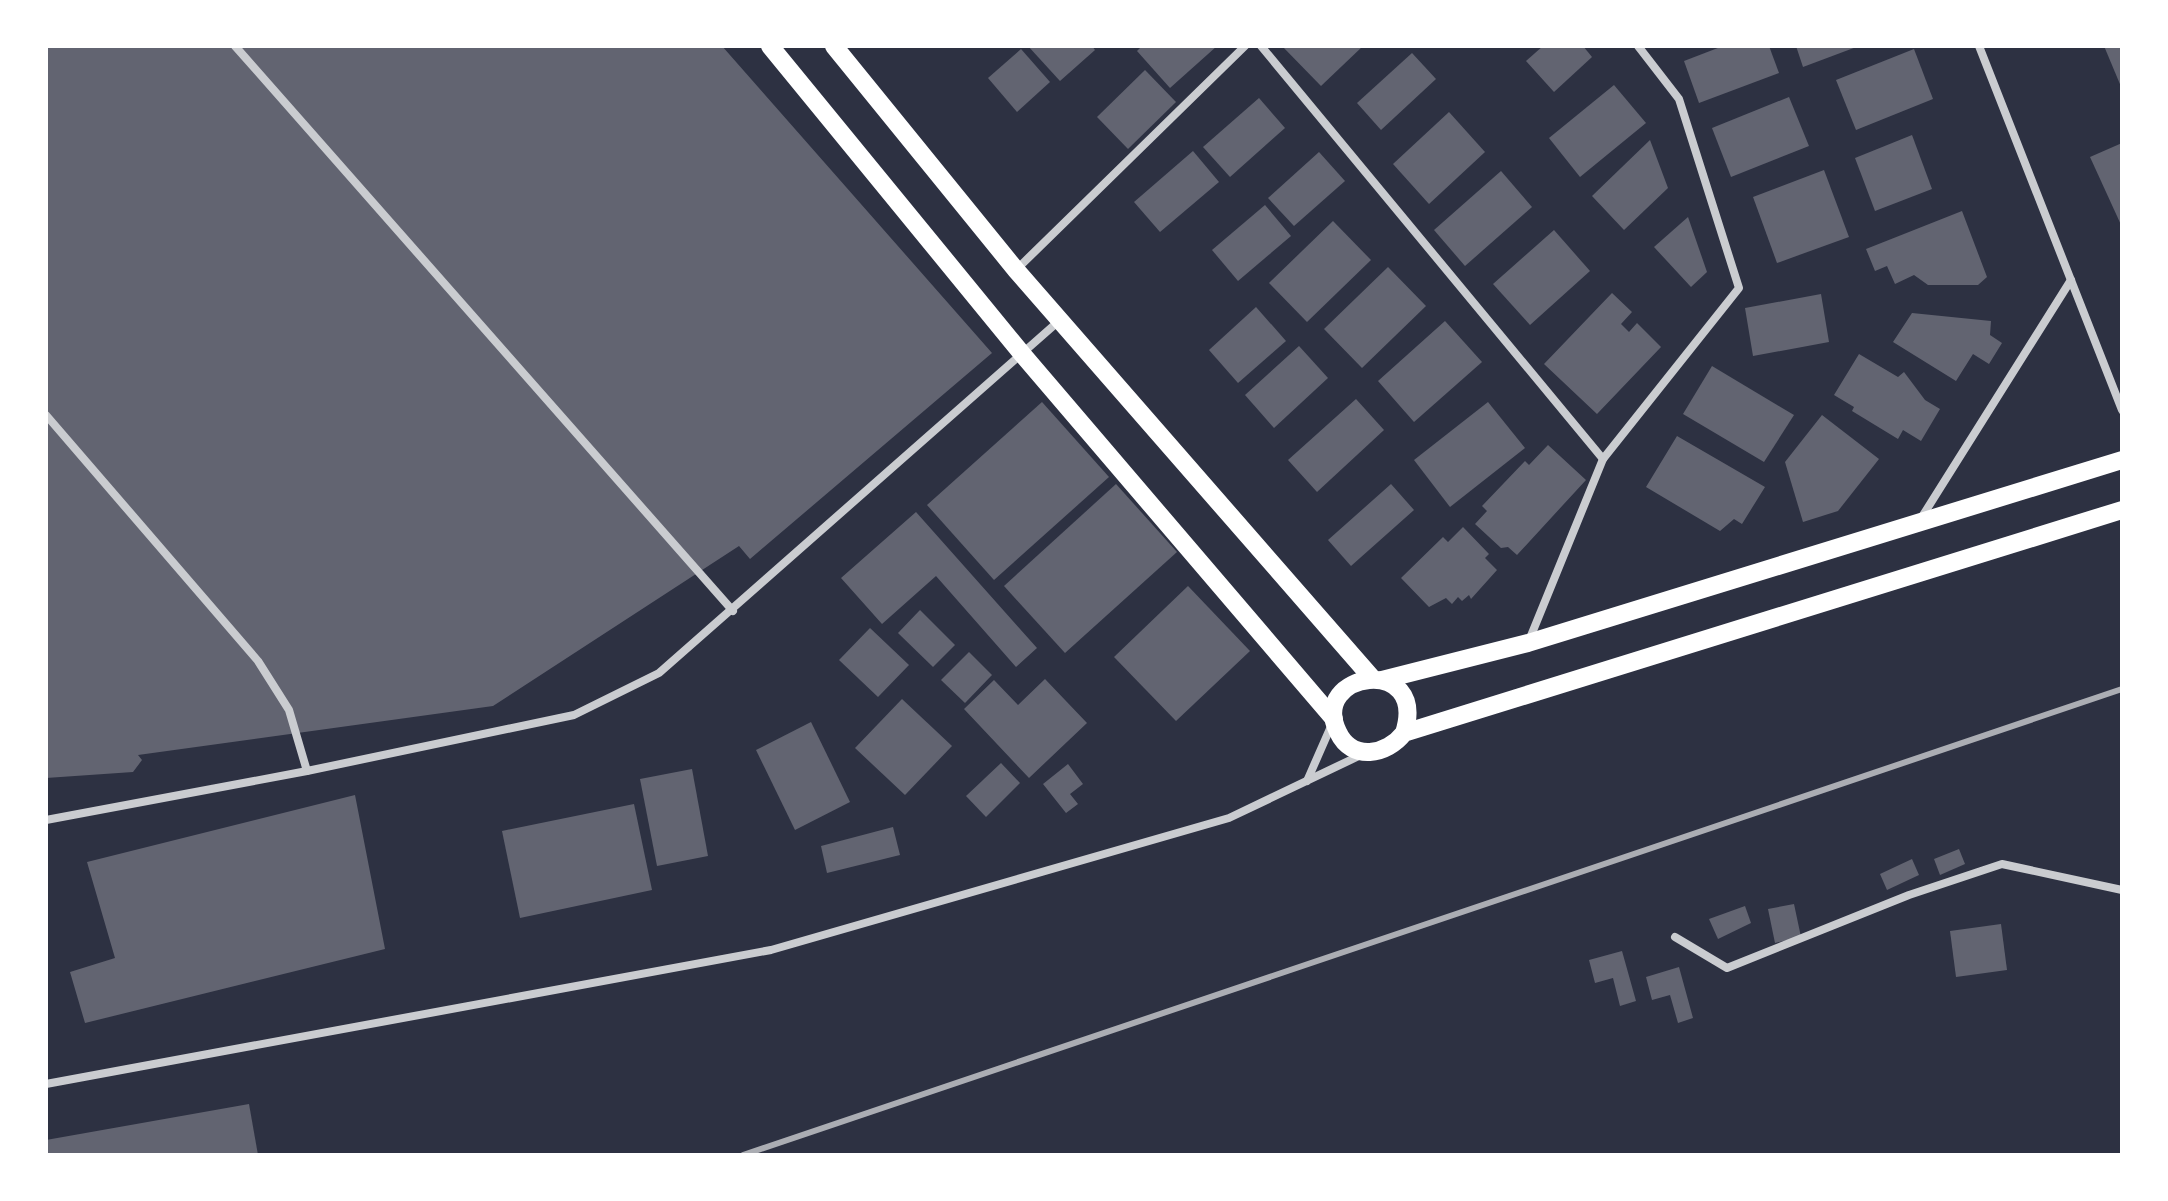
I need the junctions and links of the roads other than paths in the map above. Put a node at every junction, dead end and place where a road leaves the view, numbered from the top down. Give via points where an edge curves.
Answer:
1 (235, 46) edge
2 (770, 46) edge
3 (834, 46) edge
4 (1245, 46) edge
5 (1261, 46) edge
6 (1979, 46) edge
7 (1640, 47) edge
8 (1016, 270) junction
9 (2071, 280) junction
10 (1060, 320) junction
11 (1023, 355) junction
12 (2122, 410) edge
13 (46, 415) edge
14 (1603, 459) junction
15 (2122, 460) edge
16 (2122, 510) edge
17 (1918, 524) junction
18 (733, 611) junction
19 (1528, 643) junction
20 (1377, 679) junction
21 (1334, 719) junction
22 (1404, 733) junction
23 (1368, 752) junction
24 (307, 771) junction
25 (1306, 782) junction
26 (46, 820) edge
27 (2122, 890) edge
28 (1675, 937) dead end
29 (46, 1084) edge

1 - 18 street
2 - 11 main road
3 - 8 main road
4 - 8 street
5 - 14 street
6 - 9 street
7 - 14 street via 1679,99 1739,288
8 - 10 main road
9 - 12 street
9 - 17 street
10 - 11 street
10 - 20 main road
11 - 18 street
11 - 21 main road
13 - 24 street via 258,661 289,710
14 - 19 street
15 - 17 main road
16 - 22 main road
17 - 19 main road
18 - 24 street via 659,673 574,715
19 - 20 main road
20 - 21 main road via 1349,686 1335,707
20 - 22 main road via 1404,696
21 - 23 main road via 1343,740
21 - 25 street
22 - 23 main road via 1386,750
23 - 25 street
24 - 26 street
25 - 29 street via 1229,818 771,950
27 - 28 street via 2002,864 1727,968

